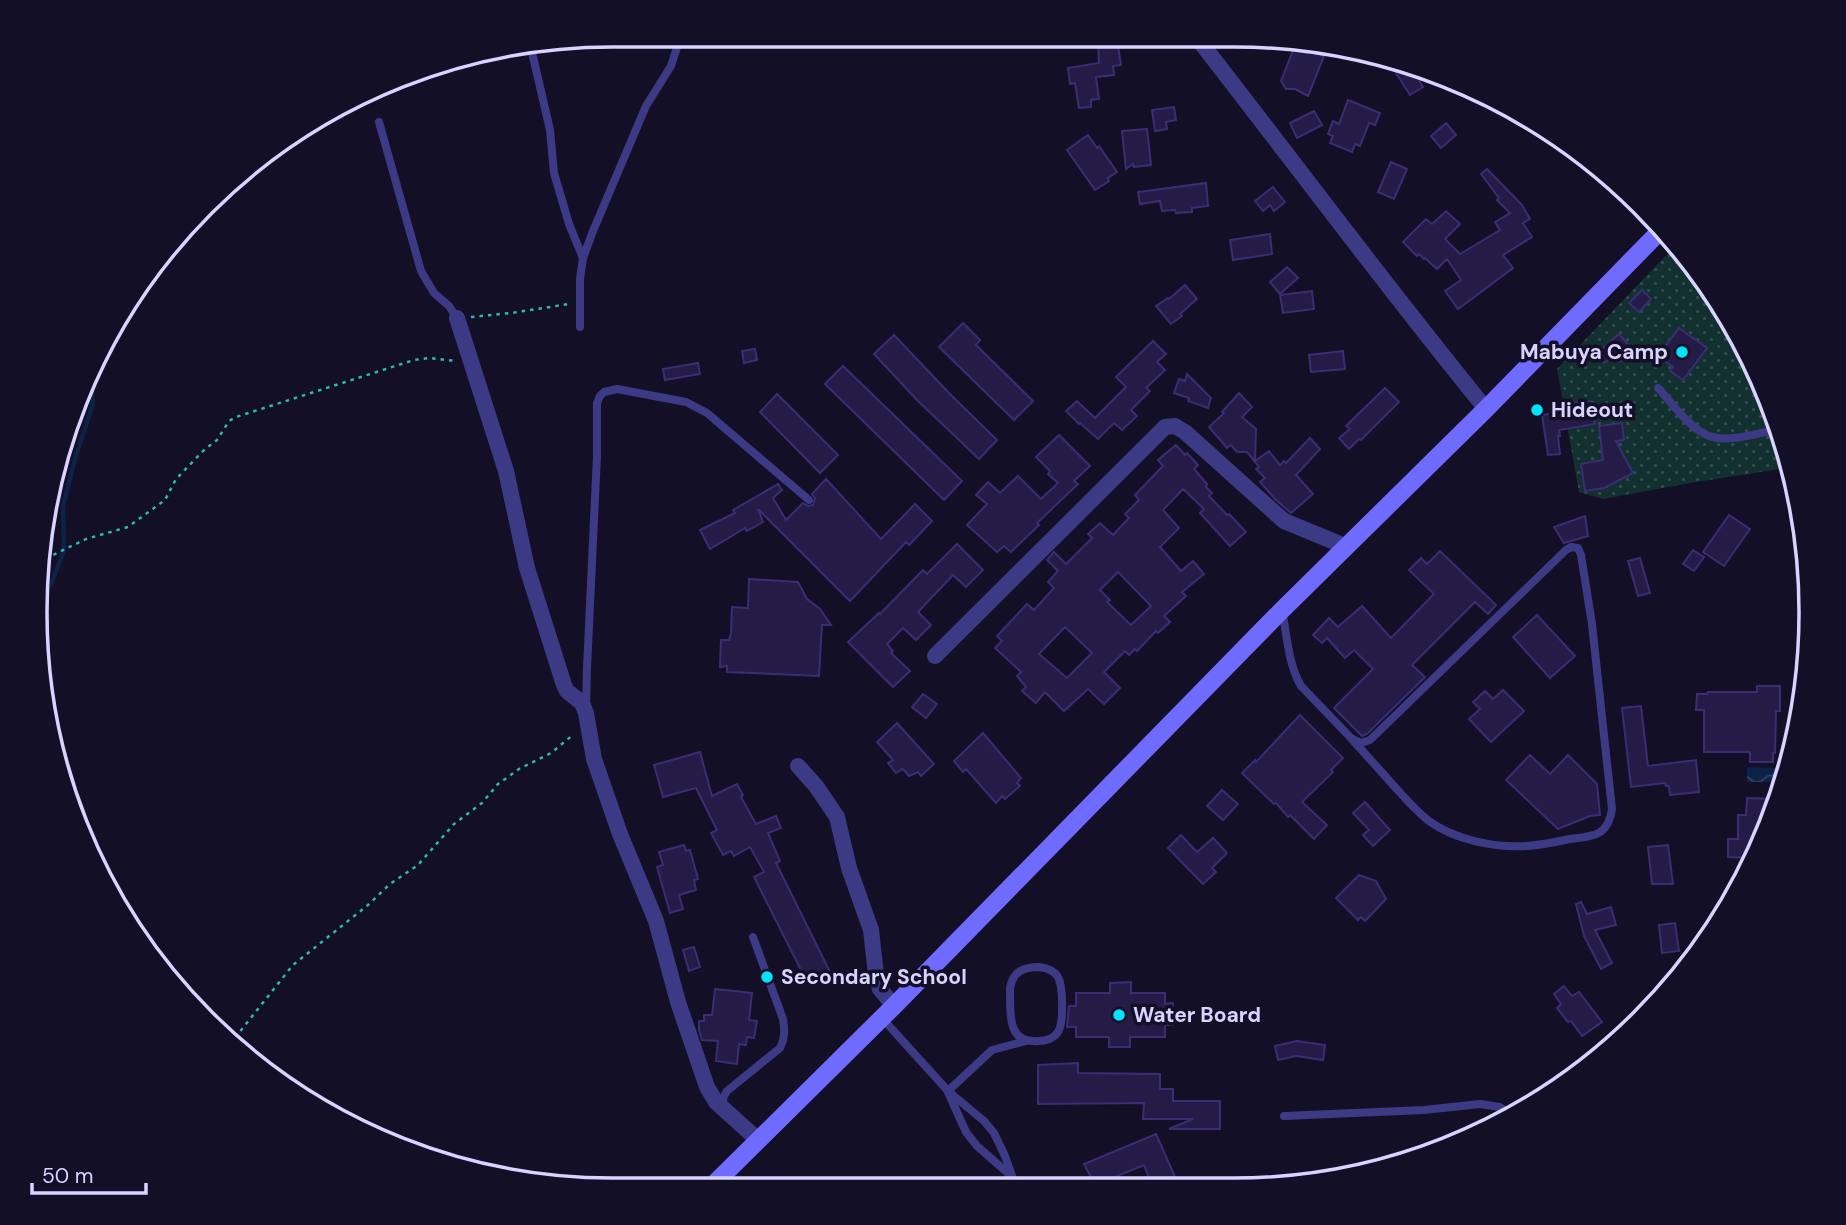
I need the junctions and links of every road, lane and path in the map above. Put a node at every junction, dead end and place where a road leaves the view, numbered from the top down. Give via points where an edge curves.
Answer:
1 (677, 47) edge
2 (1204, 47) edge
3 (532, 53) edge
4 (379, 122) dead end
5 (1655, 236) edge
6 (583, 258) junction
7 (579, 303) junction
8 (457, 318) junction
9 (580, 327) dead end
10 (471, 363) junction
11 (1658, 388) dead end
12 (1486, 409) junction
13 (1769, 431) edge
14 (809, 500) dead end
15 (1347, 547) junction
16 (50, 556) edge
17 (1282, 610) junction
18 (935, 656) dead end
19 (586, 713) junction
20 (1351, 738) junction
21 (798, 766) dead end
22 (754, 937) dead end
23 (888, 1012) junction
24 (238, 1035) edge
25 (1026, 1041) junction
26 (948, 1091) junction
27 (1503, 1109) edge
28 (725, 1111) junction
29 (1284, 1116) dead end
30 (758, 1140) junction
31 (1010, 1175) junction
32 (720, 1178) edge
33 (1011, 1178) edge

1 - 6 lane via 646,106
2 - 12 street
3 - 6 lane via 550,130 554,173
4 - 8 lane via 421,271
5 - 12 main road
6 - 7 lane
7 - 8 path
7 - 9 lane
8 - 10 street
10 - 16 path via 414,360 236,417 176,479 165,500 128,527 86,539
10 - 19 street via 506,471 527,568 564,685
11 - 13 lane via 1692,425 1709,436 1733,439
12 - 15 main road
14 - 19 lane via 696,406 617,389 604,392 597,414
15 - 17 main road
15 - 18 street via 1284,521 1185,432 1166,427
17 - 20 lane via 1297,679
17 - 23 main road
19 - 24 path via 568,740 498,784 418,865 293,965
19 - 28 street via 594,759 656,922 707,1087
20 - 20 lane via 1361,743 1370,740 1566,550 1578,548 1592,624 1612,809 1604,830 1526,846 1478,842 1451,833 1411,805
21 - 23 street via 837,817 871,930 876,975
22 - 28 lane via 783,1019 784,1040 727,1091
23 - 26 lane
23 - 30 main road
25 - 25 lane via 1012,1028 1011,982 1024,968 1046,968 1059,981 1060,1027 1048,1040
25 - 26 lane via 992,1050
26 - 31 lane via 966,1132
26 - 31 lane via 993,1133
27 - 29 lane via 1480,1104
28 - 30 street
30 - 32 main road
31 - 33 lane

